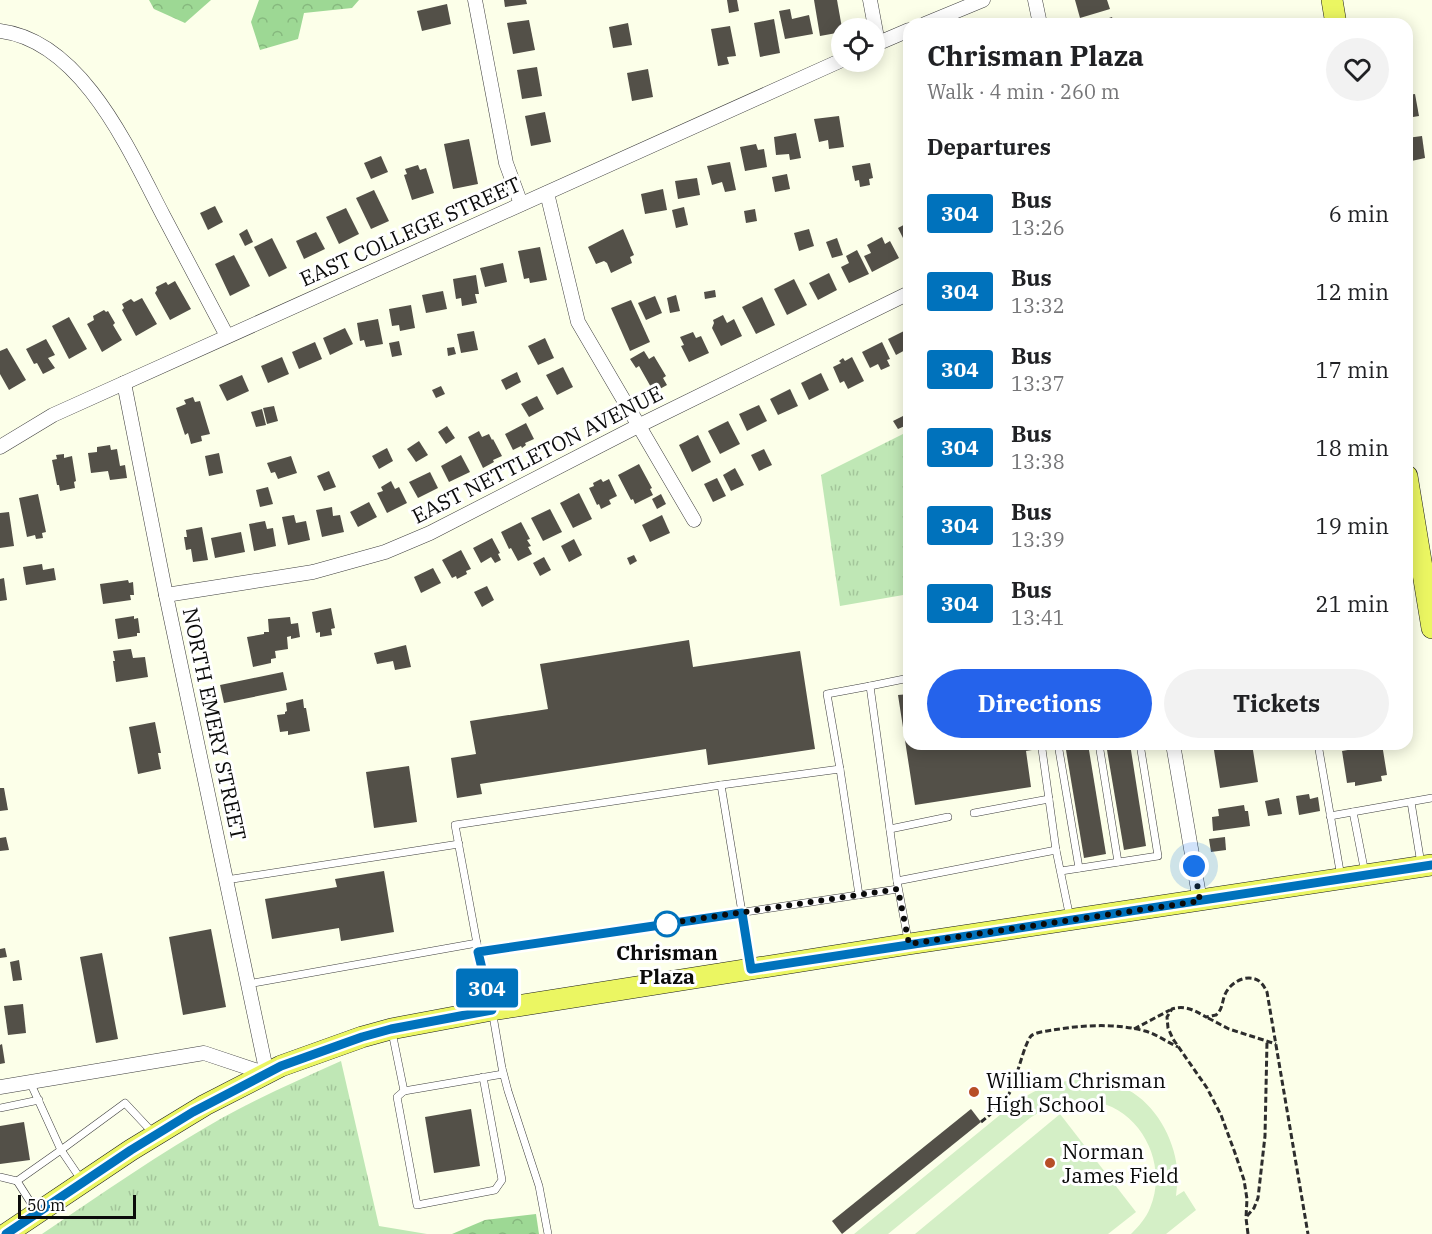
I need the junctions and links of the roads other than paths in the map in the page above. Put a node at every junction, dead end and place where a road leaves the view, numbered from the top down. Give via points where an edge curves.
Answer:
1 (475, 0) edge
2 (870, 0) edge
3 (982, 0) edge
4 (1035, 0) edge
5 (1332, 0) edge
6 (872, 18) edge
7 (939, 18) edge
8 (1039, 18) edge
9 (1335, 18) edge
10 (0, 31) edge
11 (903, 33) edge
12 (885, 40) edge
13 (831, 65) edge
14 (547, 193) junction
15 (521, 204) junction
16 (903, 296) edge
17 (227, 336) junction
18 (124, 383) junction
19 (638, 426) junction
20 (2, 442) edge
21 (1413, 495) edge
22 (693, 520) dead end
23 (1424, 529) edge
24 (166, 595) junction
25 (1432, 628) edge
26 (903, 679) edge
27 (870, 686) junction
28 (1042, 750) edge
29 (1060, 750) edge
30 (1100, 750) edge
31 (1141, 750) edge
32 (1174, 750) edge
33 (1319, 750) edge
34 (840, 769) junction
35 (721, 785) junction
36 (1432, 798) edge
37 (1049, 800) junction
38 (1411, 802) junction
39 (1353, 812) junction
40 (974, 813) dead end
41 (1330, 816) junction
42 (948, 818) dead end
43 (890, 828) junction
44 (459, 844) junction
45 (1056, 850) junction
46 (1118, 862) junction
47 (1427, 866) edge
48 (1079, 868) junction
49 (1061, 871) junction
50 (1366, 875) junction
51 (1341, 879) junction
52 (226, 880) junction
53 (898, 885) junction
54 (859, 895) junction
55 (1200, 901) junction
56 (742, 913) junction
57 (1071, 920) junction
58 (477, 942) junction
59 (909, 944) junction
60 (478, 952) junction
61 (751, 969) junction
62 (248, 984) junction
63 (492, 1010) junction
64 (391, 1029) junction
65 (267, 1074) junction
66 (503, 1074) junction
67 (483, 1077) junction
68 (30, 1082) junction
69 (0, 1087) edge
70 (405, 1091) junction
71 (39, 1100) junction
72 (0, 1108) edge
73 (156, 1136) junction
74 (61, 1150) junction
75 (0, 1177) edge
76 (17, 1181) junction
77 (83, 1182) junction
78 (37, 1213) junction
79 (6, 1234) edge
80 (548, 1234) edge

1 - 15 street via 506,163
2 - 6 street
3 - 7 street
4 - 8 street
5 - 9 main road
10 - 17 street via 32,40 52,52 88,87 117,128
11 - 12 street
13 - 14 street, EAST COLLEGE STREET
14 - 15 street, EAST COLLEGE STREET
14 - 19 street via 578,322
15 - 17 street, EAST COLLEGE STREET
16 - 19 street, EAST NETTLETON AVENUE
17 - 18 street, EAST COLLEGE STREET
18 - 20 street, EAST COLLEGE STREET
18 - 24 street, NORTH EMERY STREET
19 - 22 street
19 - 24 street, EAST NETTLETON AVENUE via 385,552 313,572
21 - 23 main road
23 - 25 main road
24 - 52 street, NORTH EMERY STREET
26 - 27 lane
27 - 34 lane via 827,694
27 - 43 lane
28 - 37 lane
29 - 48 lane
30 - 46 lane
31 - 46 lane via 1158,856
32 - 55 street
33 - 41 lane
34 - 35 lane
34 - 54 lane
35 - 44 lane via 455,825
35 - 56 lane
36 - 38 lane
37 - 40 lane
37 - 45 lane
38 - 39 lane
38 - 47 lane
39 - 41 lane
39 - 50 lane
41 - 51 lane
42 - 43 lane
43 - 53 lane
44 - 52 lane
44 - 58 lane
45 - 49 lane
45 - 53 lane
46 - 48 lane
47 - 50 main road
48 - 49 lane
49 - 57 lane
50 - 51 main road
51 - 55 main road
52 - 62 street, NORTH EMERY STREET
53 - 54 lane
53 - 59 lane
54 - 56 lane
55 - 57 main road
56 - 60 lane
56 - 61 lane
57 - 59 main road
58 - 60 lane
58 - 62 lane
59 - 61 main road
60 - 63 lane
61 - 63 main road
62 - 65 street, NORTH EMERY STREET
63 - 64 main road
63 - 66 lane
64 - 65 main road
64 - 70 lane
65 - 68 street via 204,1053
65 - 73 main road via 205,1105
66 - 67 lane
66 - 80 lane via 539,1186
67 - 70 lane
67 - 70 lane via 501,1180 495,1190 417,1204 396,1097
68 - 69 street
68 - 71 lane
71 - 72 lane
71 - 74 lane
73 - 74 lane via 125,1103
73 - 77 main road
74 - 76 lane
74 - 77 lane
75 - 76 lane
76 - 78 lane
77 - 78 main road
78 - 79 main road

